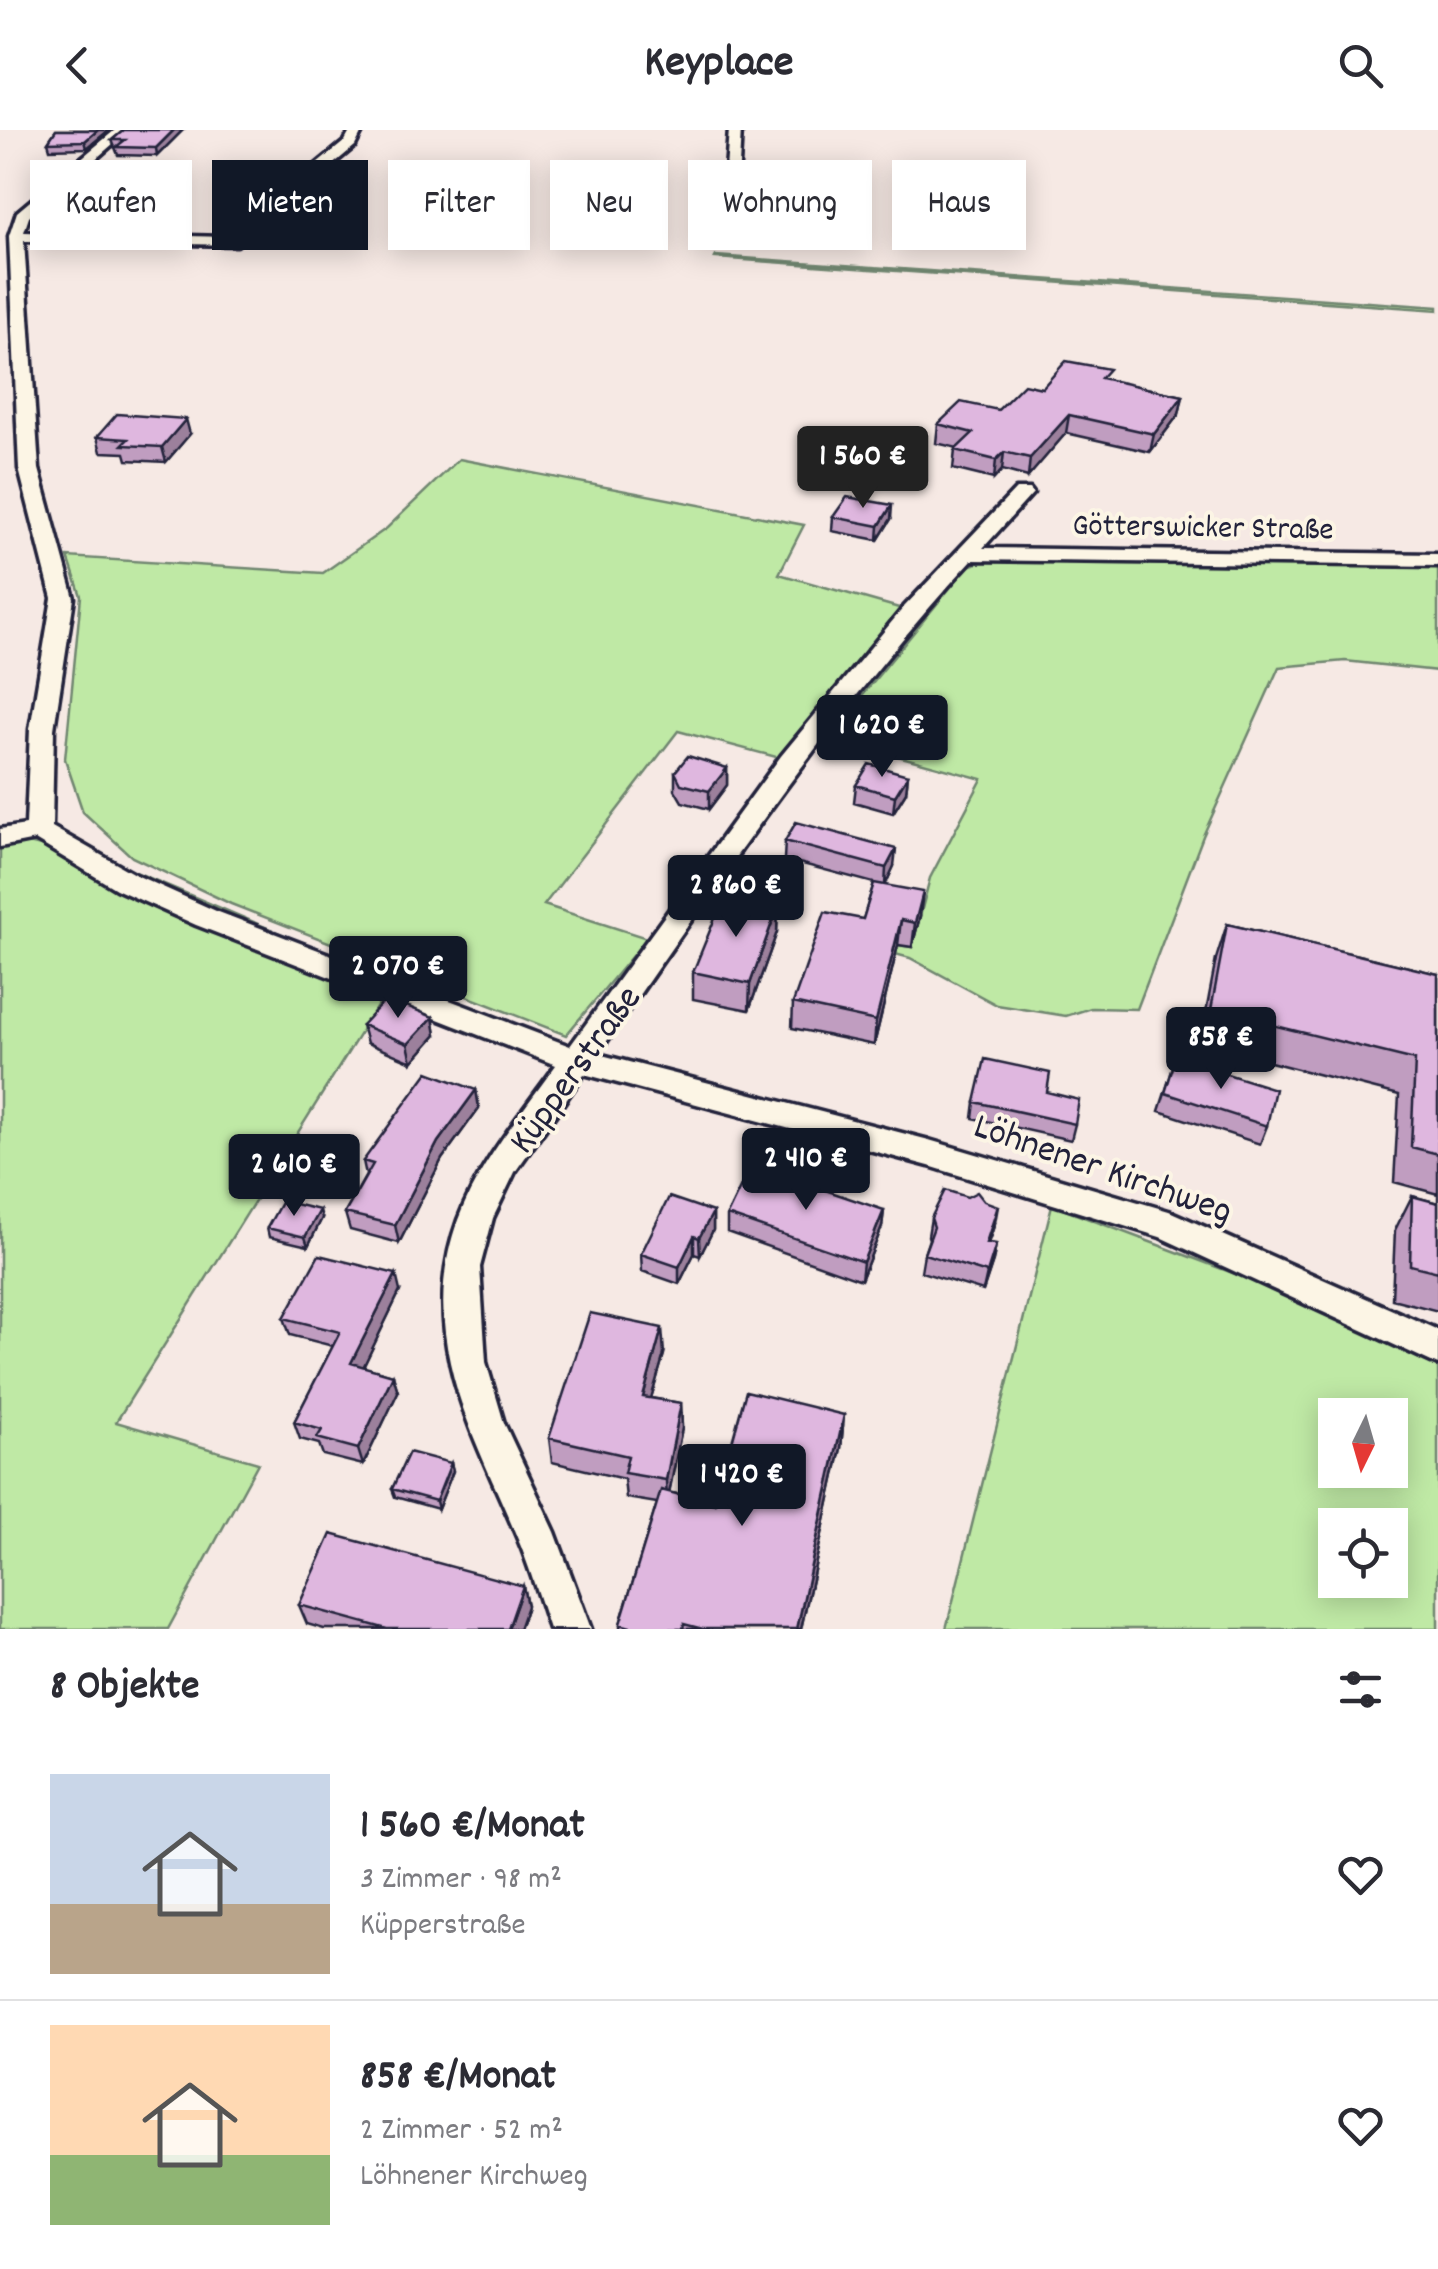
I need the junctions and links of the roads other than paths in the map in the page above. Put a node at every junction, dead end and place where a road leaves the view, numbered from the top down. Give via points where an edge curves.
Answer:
1 (123, 130) edge
2 (358, 130) edge
3 (735, 130) edge
4 (733, 160) edge
5 (16, 236) junction
6 (1023, 494) dead end
7 (968, 554) junction
8 (1438, 560) edge
9 (39, 831) junction
10 (0, 838) edge
11 (578, 1061) junction
12 (1438, 1348) edge
13 (570, 1629) edge

1 - 5 street via 22,215
2 - 5 street via 232,242
3 - 4 street
5 - 9 street via 30,468 63,598 42,729
6 - 7 street, Küpperstraße
7 - 8 street, Götterswicker Straße
7 - 11 street, Küpperstraße via 790,761
9 - 10 street
9 - 11 street, Löhnener Kirchweg via 126,882 206,918
11 - 12 street, Löhnener Kirchweg via 928,1153 1169,1226
11 - 13 street, Küpperstraße via 504,1164 476,1218 462,1267 467,1362 485,1424 541,1546

